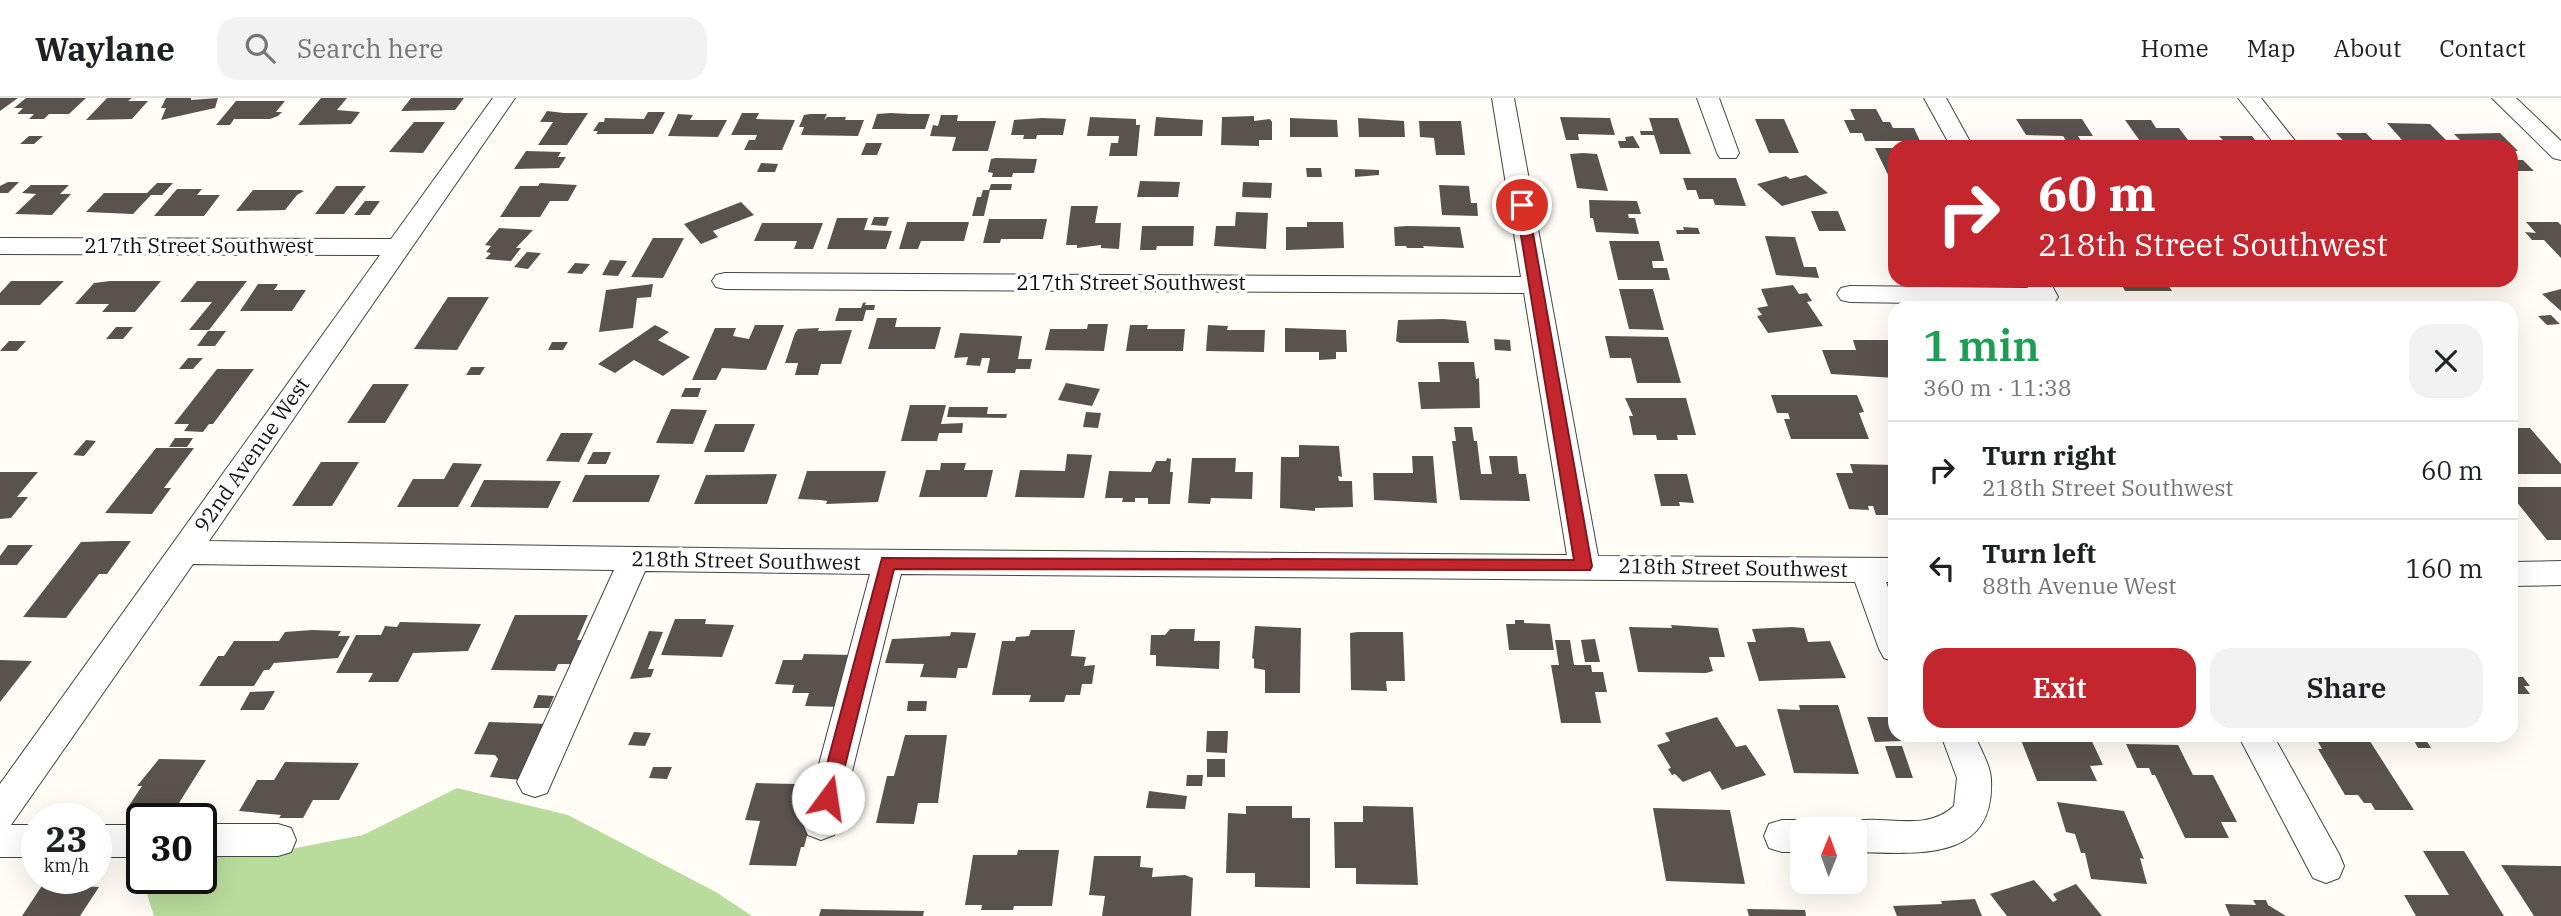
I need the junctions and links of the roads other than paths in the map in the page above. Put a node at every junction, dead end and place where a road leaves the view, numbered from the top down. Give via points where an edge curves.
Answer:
1 (504, 98) edge
2 (1503, 98) edge
3 (1708, 98) edge
4 (1935, 98) edge
5 (2249, 98) edge
6 (2503, 98) edge
7 (1958, 140) edge
8 (2283, 140) edge
9 (1728, 153) dead end
10 (2561, 153) edge
11 (0, 246) edge
12 (398, 247) junction
13 (725, 281) dead end
14 (1536, 285) junction
15 (2040, 288) edge
16 (1850, 294) dead end
17 (184, 552) junction
18 (634, 559) junction
19 (888, 562) junction
20 (1584, 566) junction
21 (1881, 570) edge
22 (2561, 573) edge
23 (2518, 574) edge
24 (1888, 610) edge
25 (1961, 742) edge
26 (2259, 742) edge
27 (536, 782) dead end
28 (0, 813) edge
29 (821, 824) dead end
30 (1867, 836) edge
31 (217, 840) edge
32 (278, 840) dead end
33 (0, 841) edge
34 (21, 841) edge
35 (2326, 866) dead end

1 - 12 street, 92nd Avenue West
2 - 14 street
3 - 9 street
4 - 7 street
5 - 8 street
6 - 10 street
11 - 12 street, 217th Street Southwest
12 - 17 street, 92nd Avenue West
13 - 14 street, 217th Street Southwest
14 - 20 street
15 - 16 street
17 - 18 street, 218th Street Southwest
17 - 28 street, 92nd Avenue West
18 - 19 street, 218th Street Southwest
18 - 27 street
19 - 20 street, 218th Street Southwest
19 - 29 street
20 - 21 street, 218th Street Southwest
21 - 24 street
22 - 23 street
25 - 30 street via 1974,778 1971,813 1955,829 1930,837
26 - 35 street
31 - 32 street
33 - 34 street

